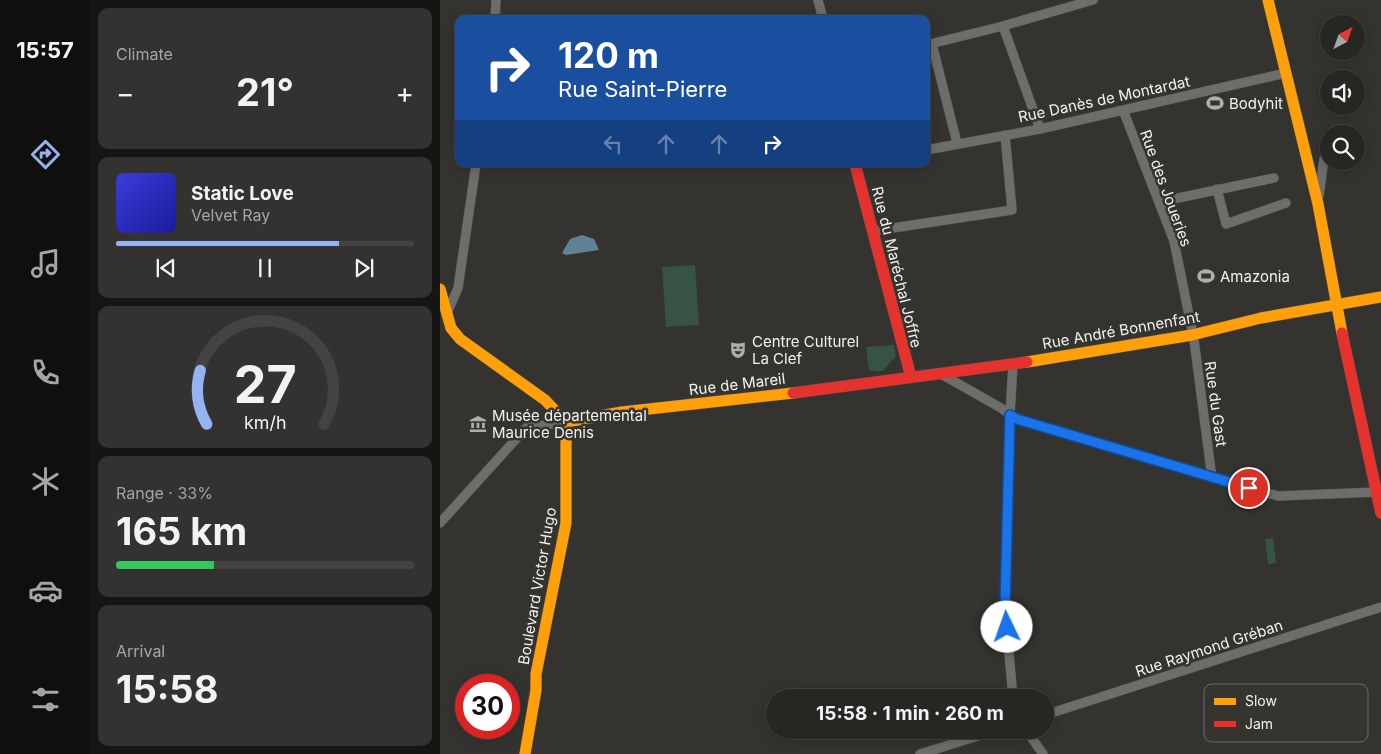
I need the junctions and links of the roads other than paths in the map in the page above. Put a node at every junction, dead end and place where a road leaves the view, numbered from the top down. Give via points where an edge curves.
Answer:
1 (496, 0) edge
2 (818, 0) edge
3 (1093, 0) edge
4 (1268, 0) edge
5 (494, 15) edge
6 (822, 15) edge
7 (1003, 26) junction
8 (930, 45) edge
9 (930, 48) edge
10 (1286, 73) junction
11 (1123, 110) junction
12 (1040, 129) junction
13 (1006, 135) junction
14 (957, 143) junction
15 (930, 149) edge
16 (476, 167) edge
17 (857, 167) edge
18 (1323, 170) edge
19 (1274, 178) dead end
20 (1217, 189) junction
21 (1159, 202) junction
22 (1286, 203) dead end
23 (1318, 204) junction
24 (873, 231) junction
25 (440, 289) edge
26 (1381, 297) edge
27 (1336, 304) junction
28 (447, 313) junction
29 (1192, 335) junction
30 (1013, 364) junction
31 (941, 374) junction
32 (911, 377) junction
33 (1010, 415) junction
34 (566, 422) junction
35 (1212, 478) junction
36 (1377, 492) junction
37 (1381, 513) edge
38 (440, 523) edge
39 (1381, 607) edge
40 (1012, 689) edge
41 (1054, 712) edge
42 (968, 739) edge
43 (1032, 739) edge
44 (525, 754) edge
45 (920, 754) edge
46 (1043, 754) edge

1 - 5 street
2 - 6 street
3 - 7 street
4 - 10 street
7 - 8 street
7 - 12 street
9 - 14 street
10 - 11 street, Rue Danès de Montardat
10 - 23 street
11 - 12 street, Rue Danès de Montardat
11 - 21 street, Rue des Joueries
12 - 13 street, Rue Danès de Montardat
13 - 14 street, Rue Danès de Montardat
13 - 24 street via 1012,210
14 - 15 street, Rue Danès de Montardat
16 - 28 street via 458,288
17 - 24 street, Rue du Maréchal Joffre
18 - 23 street
19 - 20 street
20 - 21 street
20 - 22 street via 1226,224
21 - 29 street, Rue des Joueries via 1174,240
23 - 27 street
24 - 32 street, Rue du Maréchal Joffre
25 - 28 street
26 - 27 street, Rue André Bonnenfant
27 - 29 street, Rue André Bonnenfant
27 - 36 street
28 - 34 street via 451,328 460,339 545,400
29 - 30 street, Rue André Bonnenfant
29 - 35 street, Rue du Gast
30 - 31 street, Rue André Bonnenfant
30 - 33 street
31 - 32 street, Rue André Bonnenfant
31 - 33 street
32 - 34 street, Rue de Mareil via 622,412
33 - 35 street
33 - 40 street via 1005,608
34 - 38 street via 526,428
34 - 44 street, Boulevard Victor Hugo via 566,523 536,674
35 - 36 street via 1278,496
36 - 37 street
39 - 41 street, Rue Raymond Gréban
42 - 45 street
43 - 46 street

